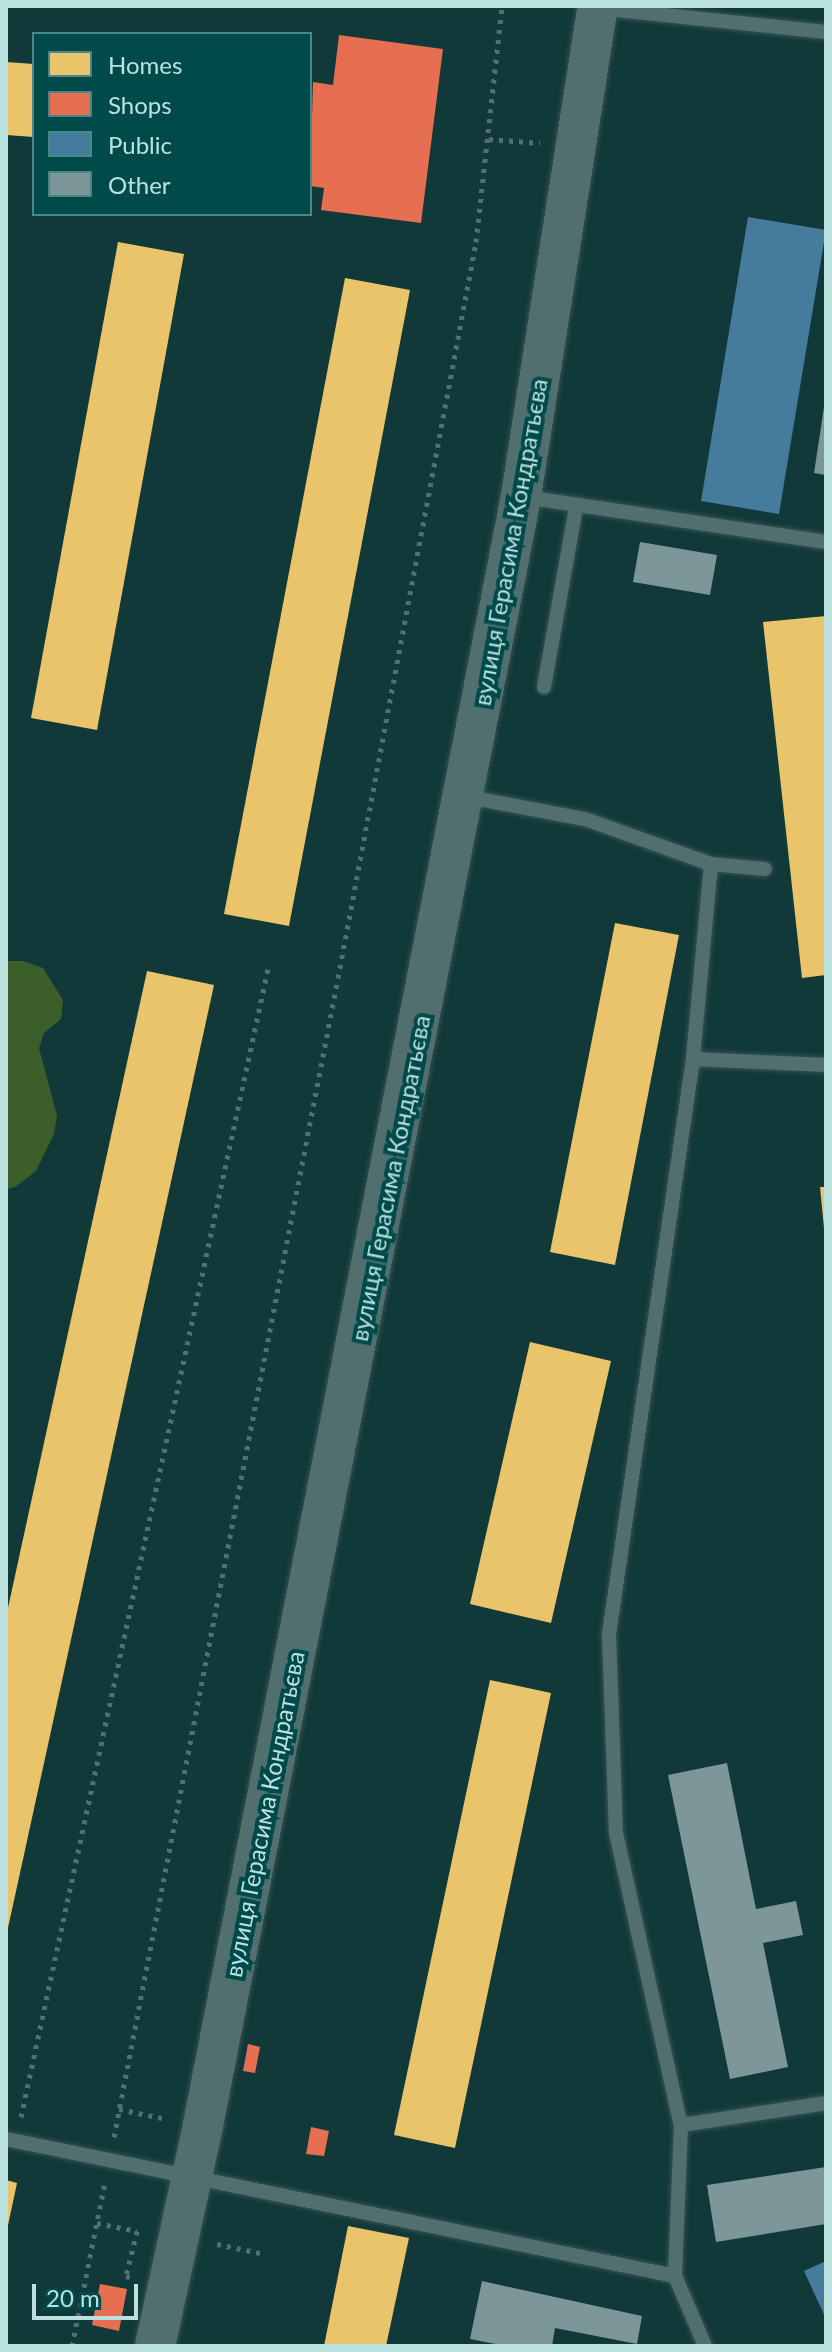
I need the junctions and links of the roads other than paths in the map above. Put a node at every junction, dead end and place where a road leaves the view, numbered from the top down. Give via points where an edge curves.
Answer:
1 (598, 7) edge
2 (826, 32) edge
3 (521, 496) junction
4 (576, 507) junction
5 (826, 542) edge
6 (544, 687) dead end
7 (463, 796) junction
8 (711, 864) junction
9 (765, 869) dead end
10 (693, 1059) junction
11 (826, 1065) edge
12 (826, 2103) edge
13 (681, 2125) junction
14 (11, 2140) edge
15 (192, 2177) junction
16 (675, 2276) junction
17 (155, 2346) edge
18 (705, 2346) edge

1 - 2 lane
1 - 3 main road, вулиця Герасима Кондратьєва
3 - 4 lane
3 - 7 main road, вулиця Герасима Кондратьєва
4 - 5 lane
4 - 6 lane
7 - 8 lane via 585,819
7 - 15 main road, вулиця Герасима Кондратьєва
8 - 9 lane
8 - 10 lane
10 - 11 lane
10 - 13 lane via 609,1634 616,1833
12 - 13 lane
13 - 16 lane
14 - 15 lane
15 - 16 lane
15 - 17 main road, вулиця Герасима Кондратьєва
16 - 18 lane

